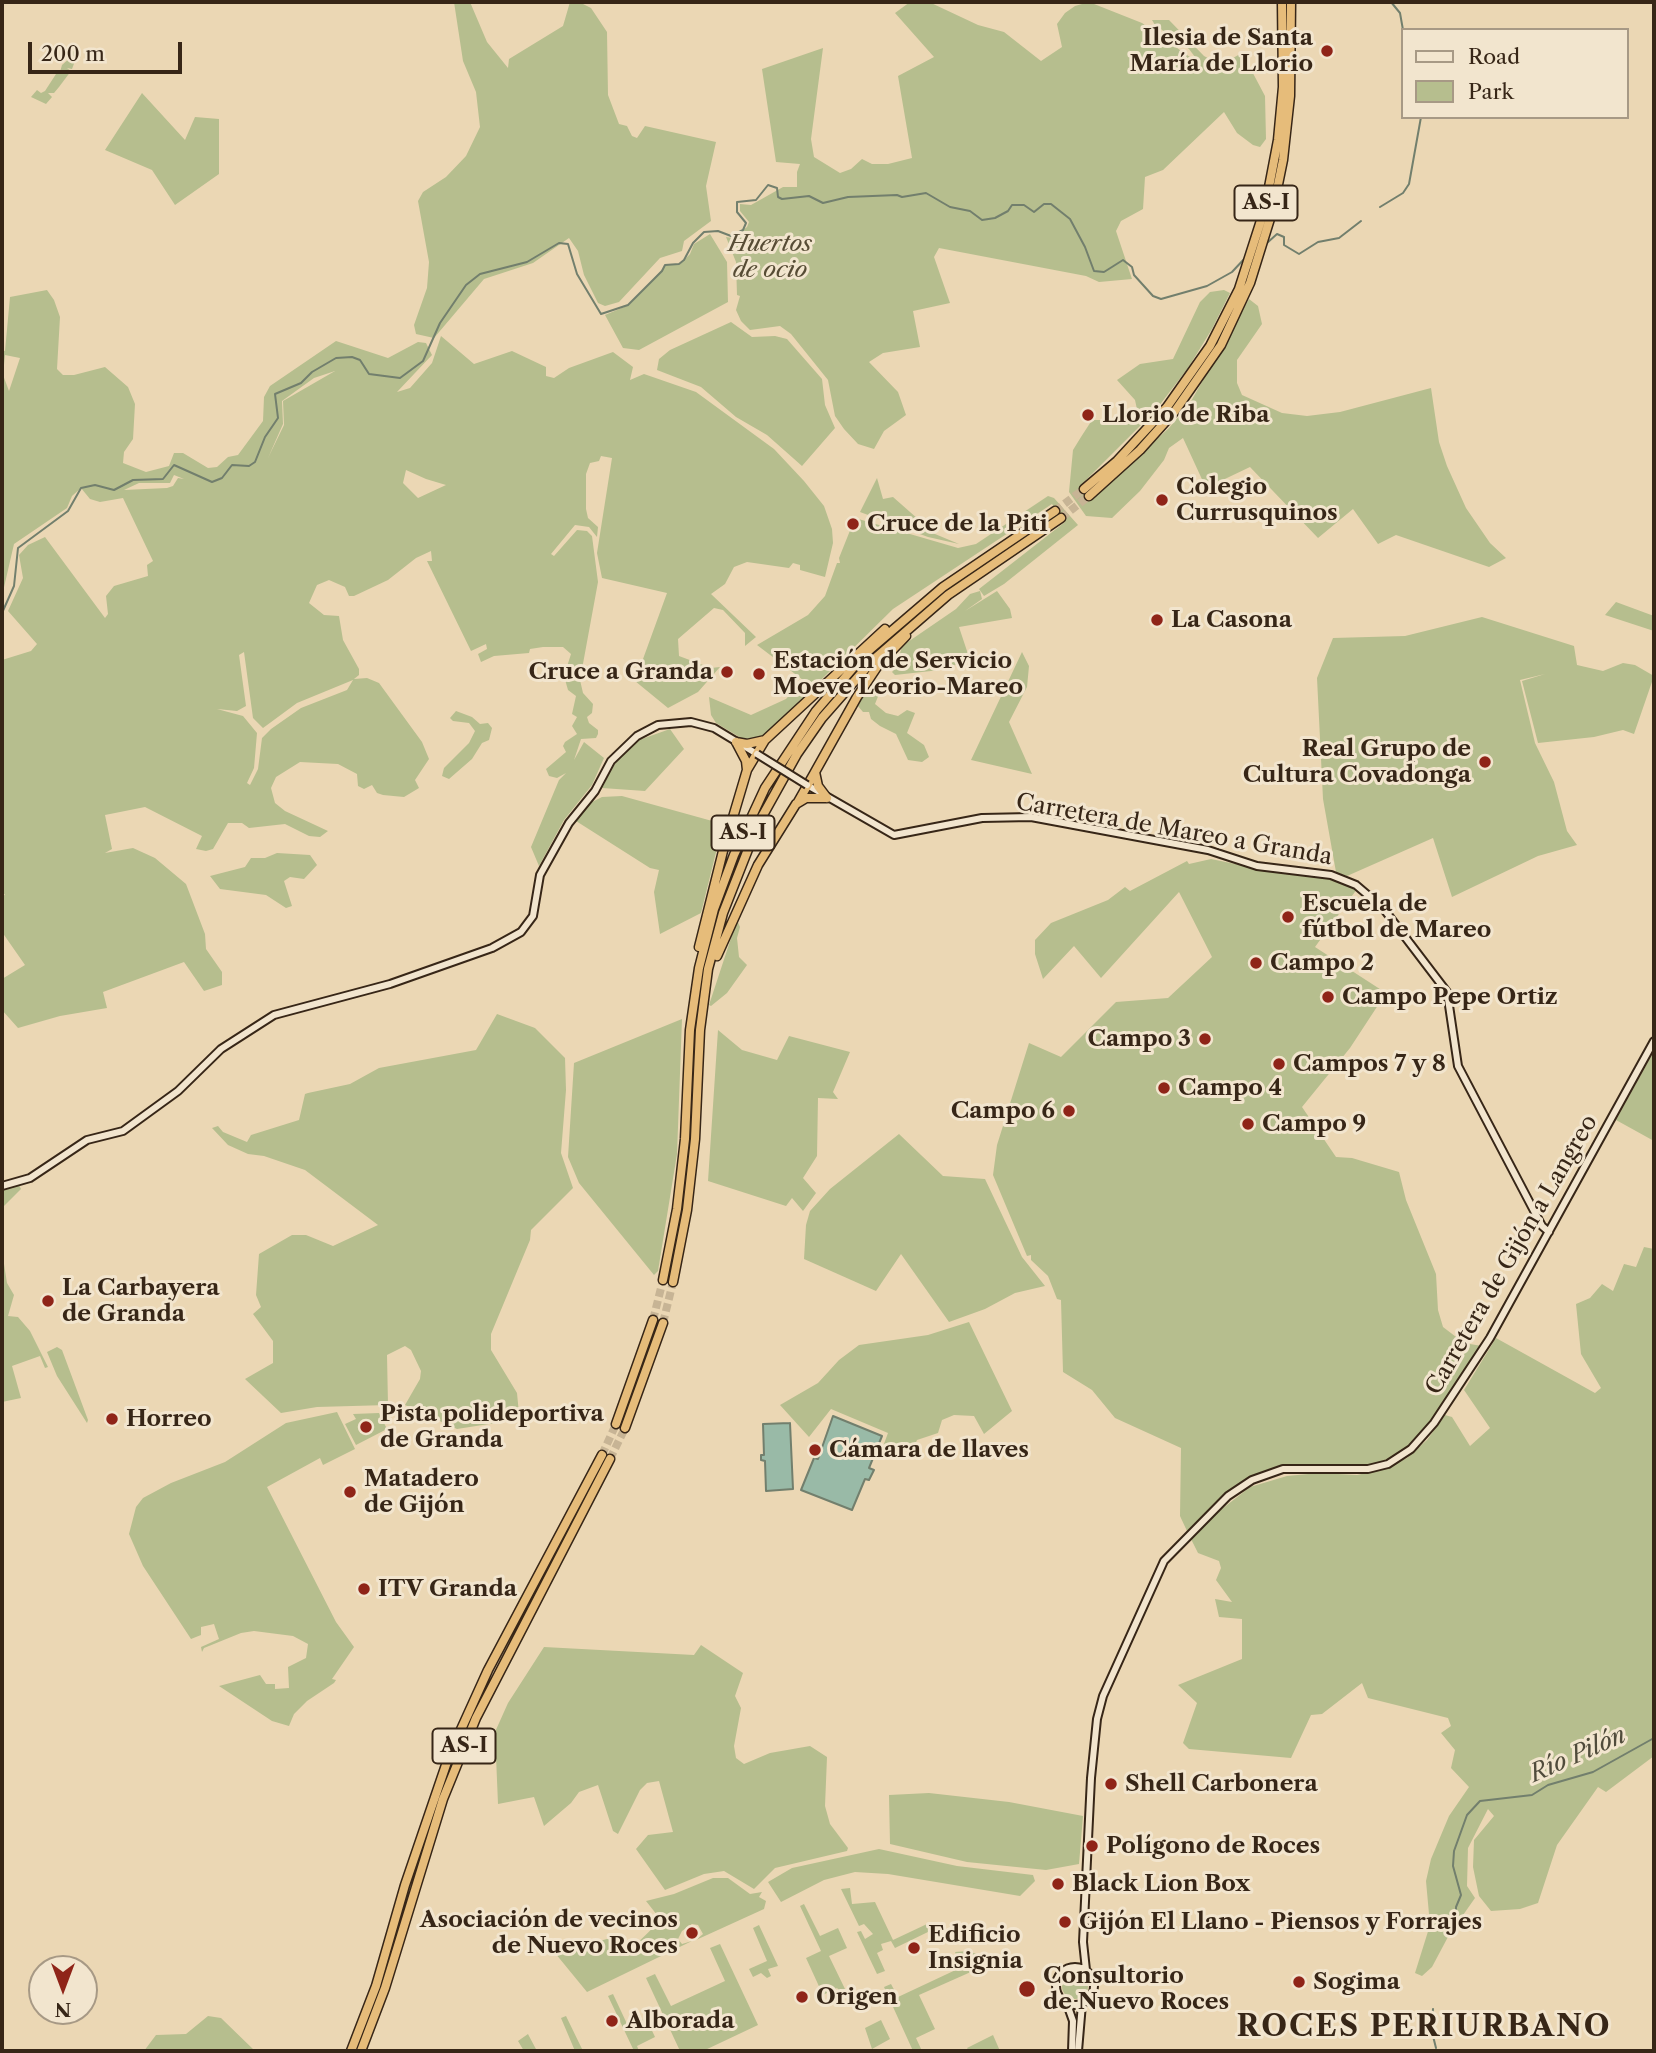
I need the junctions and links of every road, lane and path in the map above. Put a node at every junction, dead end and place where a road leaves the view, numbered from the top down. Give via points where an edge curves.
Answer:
1 (1282, 2) edge
2 (1291, 2) edge
3 (1230, 316) junction
4 (1086, 493) tunnel mouth
5 (1058, 514) tunnel mouth
6 (946, 591) junction
7 (765, 740) junction
8 (737, 742) junction
9 (757, 754) junction
10 (747, 770) junction
11 (815, 772) junction
12 (807, 785) junction
13 (827, 798) junction
14 (796, 804) junction
15 (690, 1030) junction
16 (700, 1030) junction
17 (1654, 1041) edge
18 (2, 1186) edge
19 (1549, 1232) junction
20 (663, 1280) tunnel mouth
21 (673, 1282) tunnel mouth
22 (653, 1320) tunnel mouth
23 (663, 1323) tunnel mouth
24 (1083, 1942) junction
25 (1071, 1967) junction
26 (1086, 1970) junction
27 (1065, 2003) junction
28 (1082, 2004) junction
29 (351, 2051) edge
30 (360, 2051) edge
31 (1072, 2051) edge
32 (1078, 2051) edge

1 - 3 highway, AS-I via 1278,140 1265,208
2 - 3 highway, AS-I via 1290,96 1273,209 1255,270
3 - 4 highway, AS-I via 1167,407
5 - 6 highway, AS-I
6 - 7 highway via 902,615
6 - 11 highway via 879,664
6 - 15 highway, AS-I via 894,627 839,683 765,788 715,909 699,968
6 - 16 highway, AS-I via 822,718 774,792 723,913 708,969
7 - 8 highway
7 - 9 highway
8 - 9 street, Carretera de Mareo a Granda
8 - 10 highway
8 - 18 street, Carretera de Mareo a Granda via 691,722 658,725 637,736 611,761 595,791 569,822 540,875 533,916 521,932 492,948 398,981 274,1015 220,1049 178,1091 123,1131 87,1140 30,1178
9 - 10 highway
9 - 12 street, Carretera de Mareo a Granda, bridge
10 - 15 highway via 704,925 691,996
11 - 12 highway
11 - 13 highway
12 - 13 street, Carretera de Mareo a Granda
12 - 14 highway
13 - 14 highway via 815,796
13 - 19 street, Carretera de Mareo a Granda via 894,835 982,818 1031,817 1208,850 1257,866 1331,875 1356,885 1383,908 1447,992 1458,1066
14 - 16 highway via 758,865 720,946
15 - 20 highway, AS-I via 683,1162
16 - 21 highway, AS-I via 695,1139
17 - 19 street, Carretera de Gijón a Langreo
19 - 24 street, Carretera de Gijón a Langreo via 1490,1338 1434,1423 1411,1449 1388,1464 1368,1469 1310,1467 1252,1480 1228,1496 1164,1561 1097,1719
22 - 23 highway via 620,1426
24 - 25 street
24 - 26 street
25 - 26 street
25 - 27 street via 1056,1981 1056,1992
26 - 28 street via 1094,1987
27 - 28 street
27 - 31 street via 1073,2016
28 - 32 street
29 - 30 highway, AS-I via 376,1986 434,1797 467,1716 606,1457 476,1718 443,1799 385,1988

